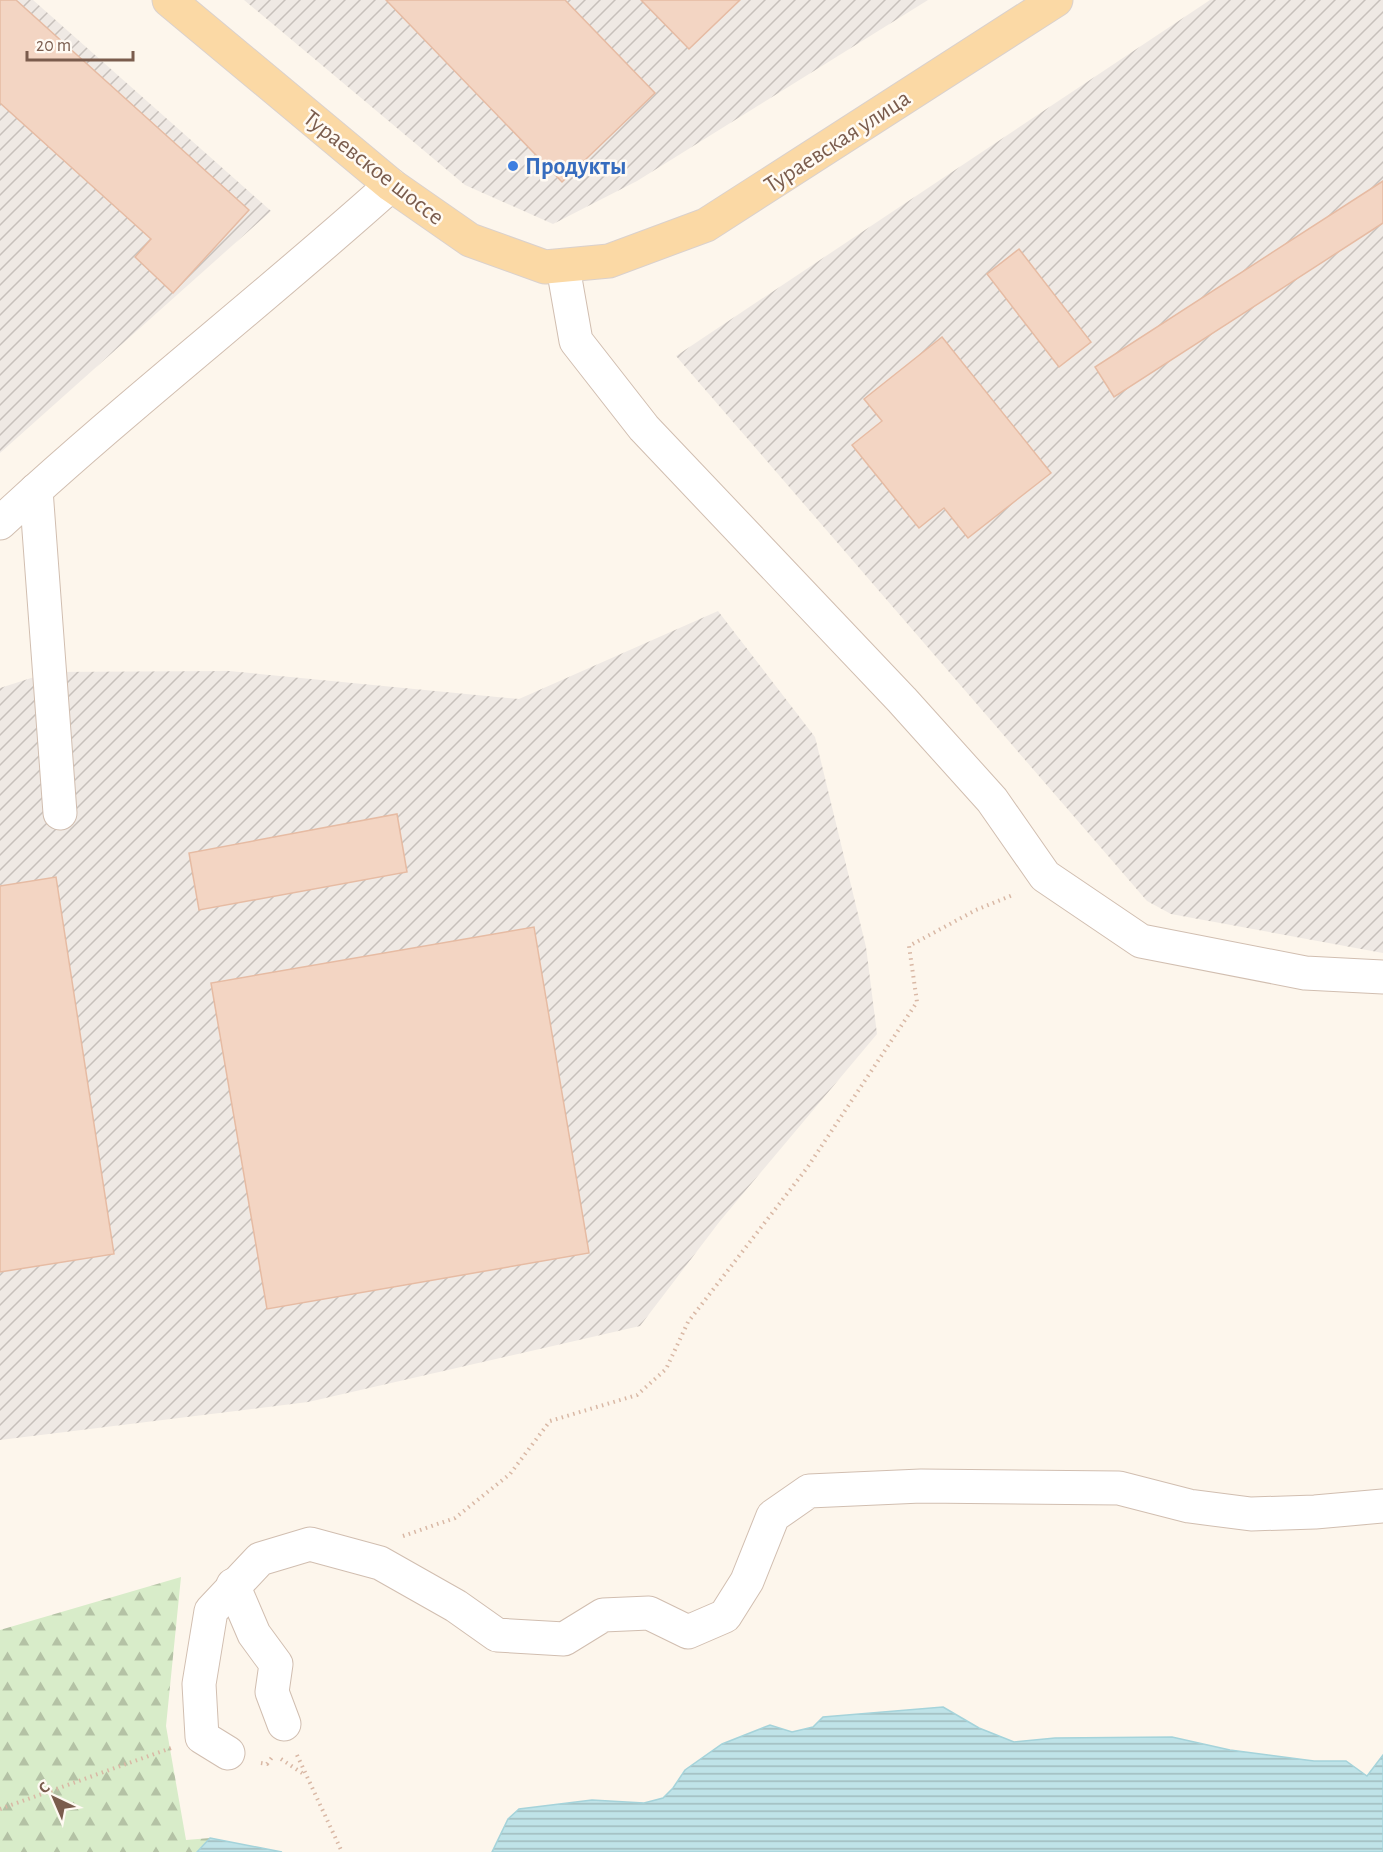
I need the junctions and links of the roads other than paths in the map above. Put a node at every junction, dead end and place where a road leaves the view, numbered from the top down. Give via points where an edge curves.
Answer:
1 (169, 0) edge
2 (1056, 0) edge
3 (391, 185) junction
4 (609, 261) joint
5 (563, 267) junction
6 (36, 490) junction
7 (0, 523) edge
8 (60, 813) dead end
9 (1383, 977) edge
10 (1383, 1506) edge
11 (233, 1585) junction
12 (275, 1736) road end
13 (215, 1745) road end

1 - 3 main road, Тураевское шоссе
2 - 4 main road, Тураевская улица via 706,225
3 - 5 main road, Тураевское шоссе via 470,240 545,267
3 - 6 street
4 - 5 main road, Тураевское шоссе
5 - 9 street via 576,341 582,350 644,428 992,800 1045,876 1141,941 1305,973
6 - 7 street
6 - 8 street
10 - 11 street via 1251,1514 1189,1506 1119,1488 921,1486 809,1491 773,1516 747,1581 725,1617 688,1632 649,1613 603,1615 564,1639 497,1635 456,1606 380,1563 310,1544 260,1558
11 - 12 street via 254,1634 276,1664 272,1692
11 - 13 street via 212,1611 199,1684

